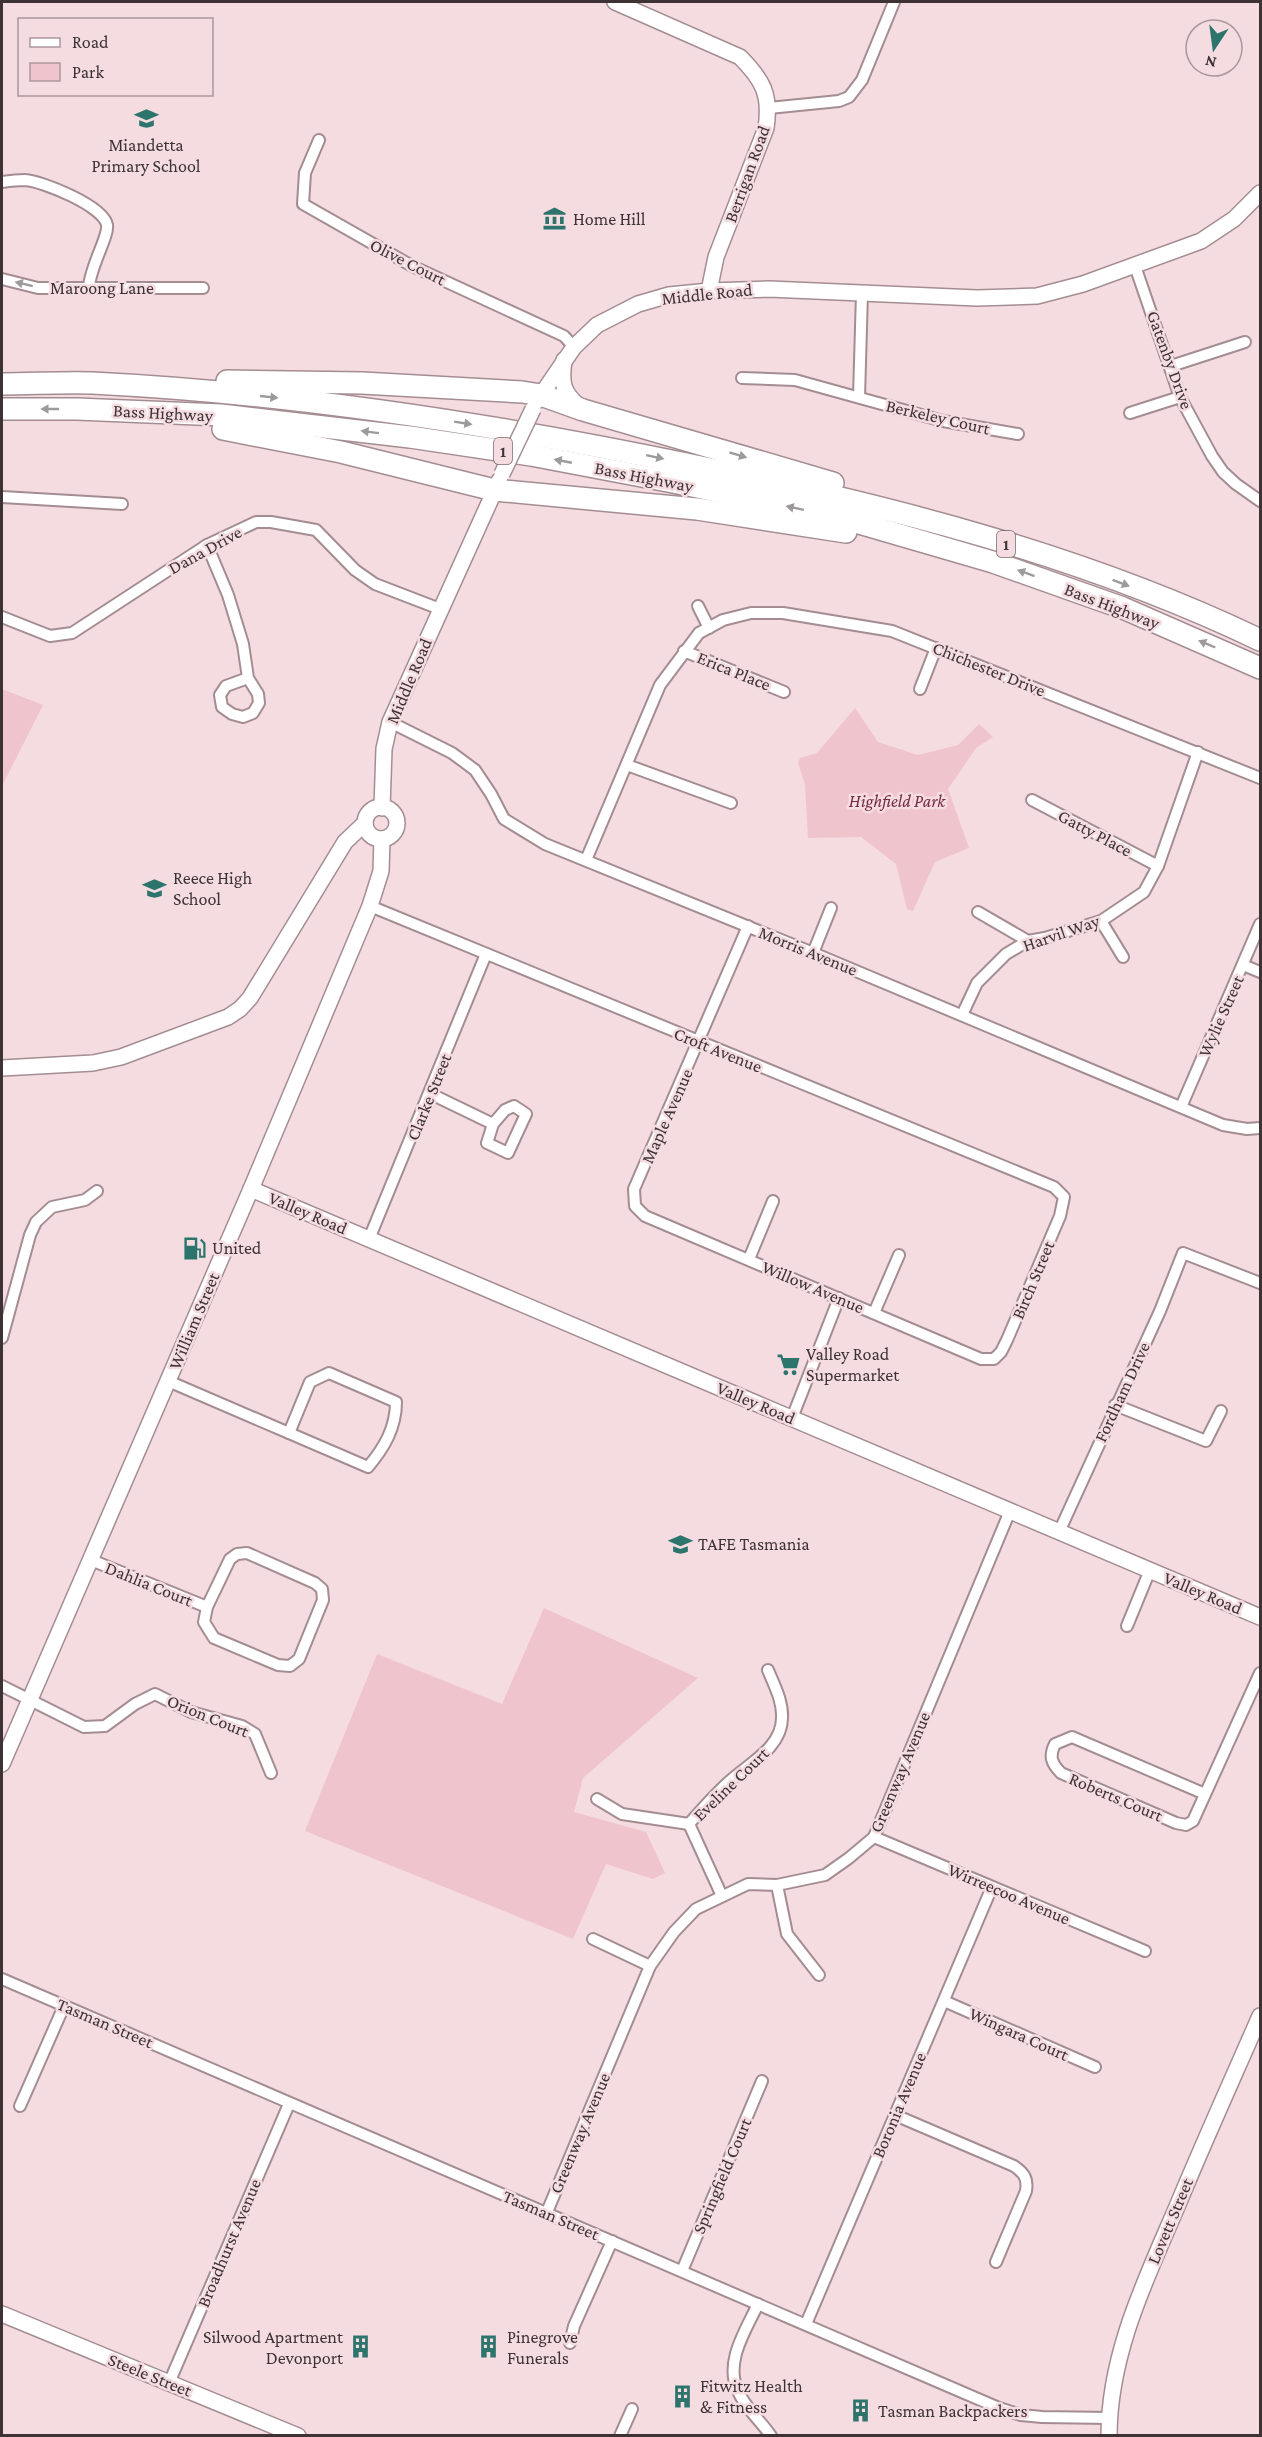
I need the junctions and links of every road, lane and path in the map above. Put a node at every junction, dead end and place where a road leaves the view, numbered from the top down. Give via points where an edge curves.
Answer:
1 (615, 2) edge
2 (894, 2) edge
3 (769, 108) junction
4 (319, 140) dead end
5 (2, 182) edge
6 (1260, 193) edge
7 (1135, 266) junction
8 (2, 279) edge
9 (89, 287) junction
10 (203, 288) dead end
11 (709, 291) junction
12 (862, 293) junction
13 (1245, 342) dead end
14 (574, 346) junction
15 (564, 360) junction
16 (1171, 366) junction
17 (742, 378) dead end
18 (90, 383) junction
19 (2, 384) edge
20 (859, 397) junction
21 (1180, 397) junction
22 (537, 402) junction
23 (2, 409) edge
24 (77, 409) junction
25 (583, 410) junction
26 (1130, 413) dead end
27 (1018, 434) dead end
28 (465, 482) junction
29 (498, 482) junction
30 (2, 497) edge
31 (1260, 501) edge
32 (122, 504) dead end
33 (484, 516) junction
34 (207, 545) junction
35 (993, 562) junction
36 (1092, 571) junction
37 (698, 606) dead end
38 (440, 609) junction
39 (2, 616) edge
40 (709, 628) junction
41 (1260, 640) edge
42 (936, 648) junction
43 (684, 651) junction
44 (1260, 668) edge
45 (248, 678) dead end
46 (920, 689) dead end
47 (784, 692) dead end
48 (390, 722) junction
49 (1198, 752) junction
50 (627, 765) junction
51 (1260, 778) edge
52 (1032, 800) dead end
53 (731, 803) dead end
54 (382, 808) junction
55 (365, 823) junction
56 (382, 839) junction
57 (586, 860) junction
58 (1158, 866) junction
59 (370, 906) junction
60 (831, 908) dead end
61 (978, 912) dead end
62 (1101, 921) junction
63 (1260, 924) edge
64 (748, 926) junction
65 (1028, 941) junction
66 (813, 953) junction
67 (486, 954) junction
68 (1123, 957) dead end
69 (1243, 965) junction
70 (1260, 972) edge
71 (962, 1015) junction
72 (699, 1042) junction
73 (2, 1068) edge
74 (431, 1094) junction
75 (1181, 1107) junction
76 (494, 1124) dead end
77 (1260, 1128) edge
78 (251, 1189) junction
79 (97, 1191) dead end
80 (1064, 1197) joint
81 (773, 1201) dead end
82 (635, 1206) joint
83 (369, 1239) junction
84 (898, 1254) dead end
85 (750, 1259) junction
86 (1260, 1283) edge
87 (839, 1298) junction
88 (874, 1313) junction
89 (2, 1338) edge
90 (994, 1359) joint
91 (168, 1382) junction
92 (1115, 1405) junction
93 (1221, 1411) dead end
94 (792, 1418) junction
95 (289, 1433) junction
96 (1010, 1511) junction
97 (1059, 1532) junction
98 (91, 1560) junction
99 (1150, 1570) junction
100 (207, 1607) junction
101 (1260, 1617) edge
102 (1127, 1626) dead end
103 (768, 1670) dead end
104 (1260, 1672) edge
105 (2, 1686) edge
106 (29, 1698) junction
107 (2, 1764) edge
108 (271, 1773) dead end
109 (1205, 1794) junction
110 (597, 1799) dead end
111 (689, 1824) junction
112 (874, 1837) junction
113 (777, 1885) junction
114 (992, 1887) junction
115 (722, 1896) junction
116 (593, 1939) dead end
117 (1145, 1951) dead end
118 (650, 1966) junction
119 (819, 1975) dead end
120 (2, 1979) edge
121 (944, 2001) junction
122 (64, 2006) junction
123 (1260, 2016) edge
124 (1095, 2067) dead end
125 (762, 2082) dead end
126 (289, 2104) junction
127 (20, 2106) dead end
128 (895, 2115) junction
129 (547, 2212) junction
130 (612, 2241) junction
131 (996, 2262) dead end
132 (682, 2271) junction
133 (758, 2304) junction
134 (2, 2314) edge
135 (806, 2324) junction
136 (570, 2343) dead end
137 (169, 2383) junction
138 (632, 2409) dead end
139 (1109, 2418) junction
140 (297, 2436) edge
141 (620, 2436) edge
142 (771, 2436) edge
143 (1108, 2436) edge

1 - 3 main road, Berrigan Road via 740,57 763,86
2 - 3 street via 862,80 849,97
3 - 11 main road, Berrigan Road via 766,128 716,256
4 - 14 street, Olive Court via 305,173 303,204 412,266 564,336
5 - 9 street via 25,180 44,184 93,207 103,217 107,225 105,237 90,274
6 - 7 main road, Middle Road via 1234,219 1201,241
7 - 12 main road, Middle Road via 1037,296 977,298
7 - 16 street, Gatenby Drive
9 -> 8 street, Maroong Lane via 38,288
9 - 10 street, Maroong Lane
11 - 12 main road, Middle Road
11 - 14 main road, Middle Road via 669,295 638,304 597,325
12 - 20 street
13 - 16 street
14 - 15 main road, Middle Road
15 - 22 main road, Middle Road
15 - 25 main road via 566,396
16 - 21 street, Gatenby Drive
17 - 20 street, Berkeley Court via 795,380
18 - 19 highway, Bass Highway / 1
18 - 22 highway via 308,381 522,392
18 -> 36 highway, Bass Highway / 1 via 281,398 418,415 581,442 918,517
20 - 27 street, Berkeley Court via 943,421
21 - 26 street
21 - 31 street, Gatenby Drive via 1223,472
22 - 25 highway
22 - 29 main road, Middle Road, bridge
24 -> 23 highway, Bass Highway / 1
24 - 28 highway via 238,431
35 -> 24 highway, Bass Highway / 1 via 828,514 531,455 221,415
25 -> 36 highway via 948,516
28 - 29 highway
28 - 33 main road via 477,496
29 - 33 main road, Middle Road
29 - 35 highway via 843,531
30 - 32 street
33 - 38 main road, Middle Road
34 - 38 street, Dana Drive via 256,522 316,530 375,584
34 - 39 street, Dana Drive via 72,633 50,636
34 - 45 street via 228,595 243,644
44 -> 35 highway, Bass Highway / 1 via 1123,608
36 -> 41 highway, Bass Highway / 1
37 - 40 street
38 - 48 main road, Middle Road
40 - 42 street, Chichester Drive via 751,613 783,613 892,631
40 - 43 street, Chichester Drive via 699,633
42 - 46 street
42 - 49 street, Chichester Drive
43 - 47 street, Erica Place
43 - 50 street, Chichester Drive via 660,685
48 - 54 main road, Middle Road via 384,749
48 - 57 street, Morris Avenue via 452,753 475,770 504,819 544,844
49 - 51 street, Chichester Drive
49 - 58 street, Harvil Way
50 - 53 street
50 - 57 street, Chichester Drive
52 - 58 street, Gatty Place
54 - 55 main road via 369,813
54 - 56 main road via 392,812 396,826 391,835
55 - 56 main road via 368,833
55 - 73 main road via 339,850 240,1009 121,1057 93,1063
56 - 59 main road, William Street via 381,871
57 - 64 street, Morris Avenue
58 - 62 street, Harvil Way via 1144,892
59 - 67 street, Croft Avenue
59 - 78 main road, William Street
60 - 66 street
61 - 65 street
62 - 65 street, Harvil Way
62 - 68 street
63 - 69 street, Wylie Street
64 - 66 street, Morris Avenue
64 - 72 street, Maple Avenue
65 - 71 street, Harvil Way via 1006,954 977,983
66 - 71 street, Morris Avenue
67 - 72 street, Croft Avenue
67 - 74 street, Clarke Street
69 - 70 street
69 - 75 street, Wylie Street
71 - 75 street, Morris Avenue
72 - 80 street, Croft Avenue via 1054,1186
72 - 82 street, Maple Avenue via 634,1190
74 - 76 street
74 - 83 street, Clarke Street
75 - 77 street, Morris Avenue via 1223,1125
78 - 83 main road, Valley Road
78 - 91 main road, William Street
79 - 89 street via 85,1200 52,1207 36,1222
80 - 90 street, Birch Street via 1060,1216 1001,1352
81 - 85 street
82 - 85 street, Willow Avenue via 645,1216
83 - 94 main road, Valley Road
84 - 88 street
85 - 87 street, Willow Avenue
86 - 92 street, Fordham Drive via 1183,1253
87 - 88 street, Willow Avenue
87 - 94 street
88 - 90 street, Willow Avenue via 981,1359
91 - 95 street
91 - 98 main road, William Street
92 - 93 street via 1206,1441
92 - 97 street, Fordham Drive
94 - 96 main road, Valley Road
95 - 95 street via 310,1382 329,1373 396,1402 396,1419 381,1452 368,1467
96 - 97 main road, Valley Road
96 - 112 street, Greenway Avenue
97 - 99 main road, Valley Road
98 - 100 street, Dahlia Court
98 - 106 main road, William Street
99 - 101 main road, Valley Road
99 - 102 street
100 - 100 street, Dahlia Court via 230,1559 237,1554 247,1553 322,1589 323,1600 303,1649 290,1666 278,1665 214,1638 204,1622
103 - 111 street, Eveline Court via 781,1702 780,1734
104 - 109 street, Roberts Court
105 - 106 street
106 - 107 main road, William Street
106 - 108 street, Orion Court via 84,1728 105,1726 155,1695 191,1713 242,1726 255,1734
109 - 109 street, Roberts Court via 1072,1737 1055,1744 1051,1752 1052,1764 1061,1773 1176,1823 1186,1825 1193,1821
110 - 111 street via 622,1814
111 - 115 street, Eveline Court
112 - 113 street, Greenway Avenue via 825,1875
112 - 114 street, Wirreecoo Avenue
113 - 115 street, Greenway Avenue via 748,1884
113 - 119 street via 787,1934
114 - 117 street, Wirreecoo Avenue
114 - 121 street, Boronia Avenue
115 - 118 street, Greenway Avenue via 696,1909
116 - 118 street
118 - 129 street, Greenway Avenue
120 - 122 street, Tasman Street
121 - 124 street, Wingara Court
121 - 128 street, Boronia Avenue
122 - 126 street, Tasman Street
122 - 127 street
123 - 139 main road, Lovett Street via 1141,2288 1124,2338
125 - 132 street, Springfield Court
126 - 129 street, Tasman Street
126 - 137 street, Broadhurst Avenue
128 - 131 street via 1023,2173 1026,2191
128 - 135 street, Boronia Avenue
129 - 130 street, Tasman Street
130 - 132 street, Tasman Street
130 - 136 street
132 - 133 street, Tasman Street
133 - 135 street, Tasman Street
133 - 142 street via 734,2356 733,2377 738,2391
134 - 137 main road, Steele Street
135 - 139 street, Tasman Street via 1010,2412 1042,2417
137 - 140 main road, Steele Street
138 - 141 street
139 - 143 main road, Lovett Street

